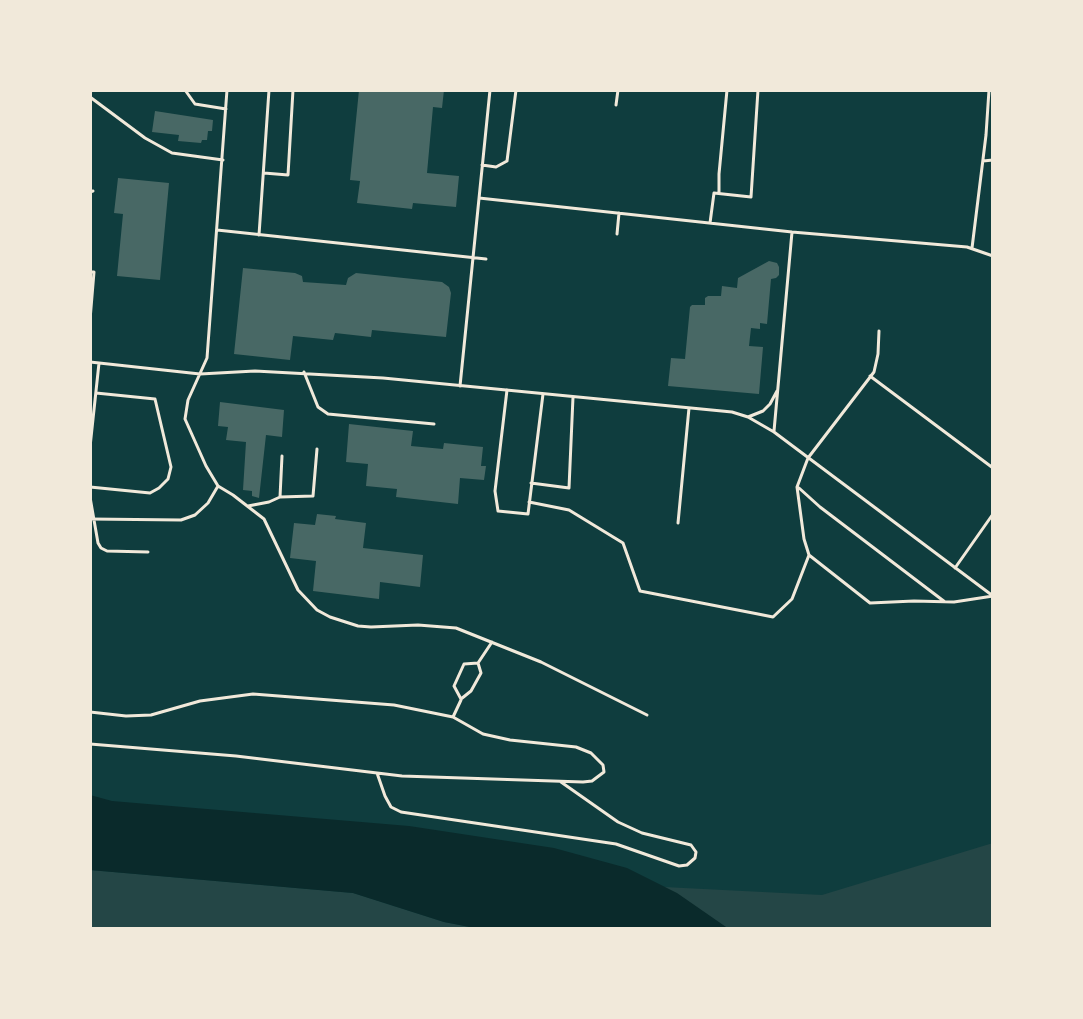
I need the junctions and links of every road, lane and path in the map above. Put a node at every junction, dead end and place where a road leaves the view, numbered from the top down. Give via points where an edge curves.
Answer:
1 (95, 90) edge
2 (185, 90) edge
3 (227, 90) edge
4 (269, 90) edge
5 (293, 90) edge
6 (490, 90) edge
7 (516, 90) edge
8 (618, 90) edge
9 (727, 90) edge
10 (758, 90) edge
11 (989, 90) edge
12 (90, 91) edge
13 (90, 97) edge
14 (616, 105) dead end
15 (226, 109) junction
16 (223, 160) junction
17 (983, 160) junction
18 (993, 160) edge
19 (482, 165) junction
20 (263, 172) junction
21 (719, 194) junction
22 (479, 198) junction
23 (619, 213) junction
24 (710, 224) junction
25 (217, 230) junction
26 (792, 232) junction
27 (617, 234) dead end
28 (259, 235) junction
29 (972, 248) junction
30 (993, 256) edge
31 (473, 258) junction
32 (486, 259) dead end
33 (90, 272) edge
34 (90, 320) edge
35 (879, 332) dead end
36 (90, 362) edge
37 (99, 363) junction
38 (304, 372) junction
39 (200, 374) junction
40 (870, 376) junction
41 (460, 386) junction
42 (778, 387) junction
43 (507, 390) junction
44 (96, 393) junction
45 (543, 394) junction
46 (573, 397) junction
47 (689, 408) junction
48 (748, 417) junction
49 (434, 424) dead end
50 (774, 432) junction
51 (90, 447) edge
52 (317, 449) dead end
53 (282, 456) dead end
54 (808, 458) junction
55 (993, 468) edge
56 (531, 483) junction
57 (218, 486) junction
58 (90, 487) edge
59 (797, 487) junction
60 (90, 497) edge
61 (280, 497) junction
62 (529, 502) junction
63 (248, 506) junction
64 (993, 514) edge
65 (92, 519) edge
66 (678, 523) dead end
67 (148, 552) dead end
68 (809, 555) junction
69 (955, 567) junction
70 (993, 596) edge
71 (945, 602) junction
72 (492, 642) junction
73 (478, 663) junction
74 (461, 699) junction
75 (90, 712) edge
76 (647, 715) dead end
77 (453, 717) junction
78 (90, 744) edge
79 (377, 773) junction
80 (560, 782) junction

1 - 12 lane
2 - 15 lane via 195,105
3 - 15 lane
4 - 20 lane
5 - 20 lane via 288,175
6 - 19 lane
7 - 19 lane via 507,161 496,166
8 - 14 lane
9 - 21 lane
10 - 21 lane via 751,197
11 - 17 lane
13 - 16 lane via 172,153
15 - 16 lane
16 - 25 lane
17 - 18 lane
17 - 29 lane
19 - 22 lane
20 - 28 lane
21 - 24 lane via 714,193
22 - 23 lane
22 - 31 lane
23 - 24 lane
23 - 27 lane
24 - 26 lane
25 - 28 lane
25 - 39 lane via 207,358
26 - 29 lane
26 - 42 lane
28 - 31 lane
29 - 30 lane
31 - 32 lane
31 - 41 lane
33 - 34 lane via 94,272
35 - 40 lane via 878,354
36 - 37 lane
37 - 39 lane
37 - 44 lane
38 - 39 lane
38 - 41 lane
38 - 49 lane via 318,407 328,414
39 - 57 lane via 188,400 185,419
40 - 54 lane
40 - 55 lane
41 - 43 lane
42 - 48 lane via 763,411
42 - 50 lane
43 - 45 lane
43 - 62 lane via 495,491 498,511 528,514
44 - 51 lane
44 - 58 lane via 155,399 171,467 168,479 150,493
45 - 46 lane
45 - 56 lane
46 - 47 lane
46 - 56 lane via 569,488
47 - 48 lane
47 - 66 lane
48 - 50 lane
50 - 54 lane
52 - 61 lane via 314,496
53 - 61 lane
54 - 59 lane
54 - 69 lane
56 - 62 lane
57 - 63 lane
57 - 65 lane via 195,515 181,520
59 - 68 lane
59 - 71 lane
60 - 65 lane
61 - 63 lane
62 - 68 lane via 569,510 623,543 640,591 773,617 792,599
63 - 72 lane via 268,524 298,590 317,610 358,626 456,628
64 - 69 lane
65 - 67 lane via 101,548
68 - 71 lane via 870,603
69 - 70 lane
70 - 71 lane
72 - 73 lane
72 - 76 lane
73 - 74 lane via 480,673 471,692
73 - 74 lane via 464,664 454,686
74 - 77 lane
75 - 77 lane via 152,715 200,700 253,694 394,705
77 - 80 lane via 483,734 576,747 591,753 603,765 604,772 592,781
78 - 79 lane
79 - 80 lane
79 - 80 lane via 391,807 401,812 616,844 679,866 695,858 692,845 626,826

